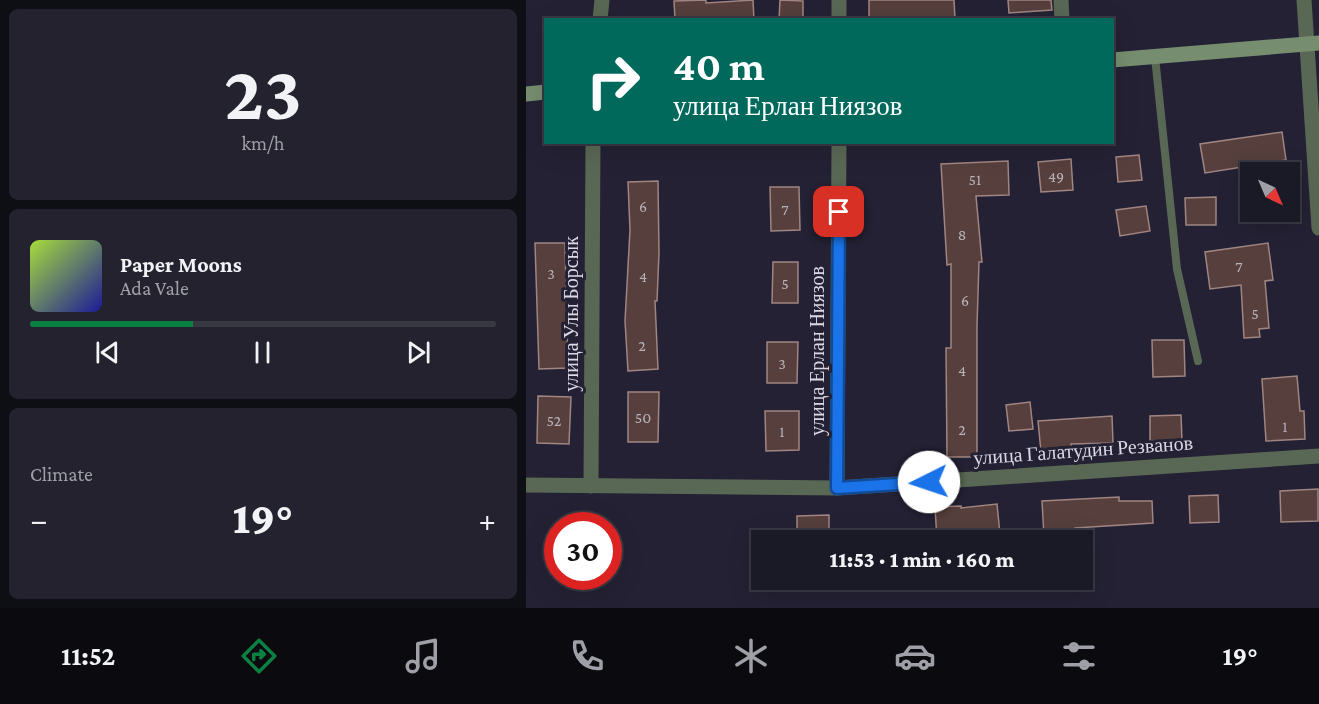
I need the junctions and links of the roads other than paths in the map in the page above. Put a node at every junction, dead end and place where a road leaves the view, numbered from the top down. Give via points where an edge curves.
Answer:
1 (602, 0) edge
2 (839, 0) edge
3 (1061, 0) edge
4 (1304, 0) edge
5 (600, 18) edge
6 (839, 18) edge
7 (1062, 18) edge
8 (1313, 44) edge
9 (1154, 57) junction
10 (1114, 60) edge
11 (544, 92) edge
12 (526, 94) edge
13 (593, 144) edge
14 (840, 144) edge
15 (1318, 228) edge
16 (1198, 361) dead end
17 (1318, 456) edge
18 (526, 485) edge
19 (591, 486) junction
20 (837, 488) junction

1 - 5 street
2 - 6 street
3 - 7 street
4 - 8 street
8 - 9 street
8 - 15 street
9 - 10 street
9 - 16 lane via 1177,269
11 - 12 street
13 - 19 street, улица Улы Борсык
14 - 20 street, улица Ерлан Ниязов
17 - 20 street, улица Галатудин Резванов
18 - 19 street, улица Галатудин Резванов
19 - 20 street, улица Галатудин Резванов

